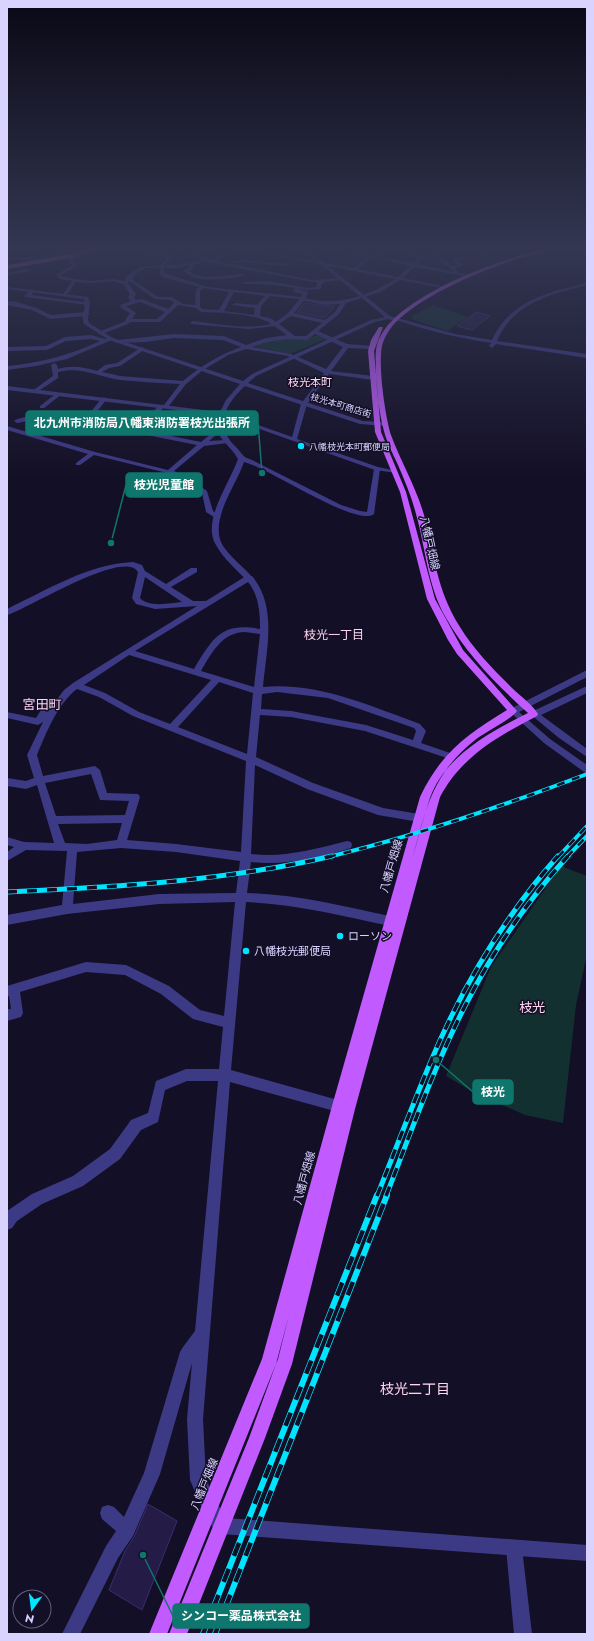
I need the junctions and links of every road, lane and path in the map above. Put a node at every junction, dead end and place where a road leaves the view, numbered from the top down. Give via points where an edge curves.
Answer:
1 (275, 324) edge
2 (88, 325) edge
3 (121, 325) edge
4 (191, 325) edge
5 (227, 325) edge
6 (272, 325) edge
7 (323, 325) edge
8 (366, 325) edge
9 (387, 325) edge
10 (390, 325) edge
11 (407, 325) edge
12 (501, 325) edge
13 (234, 326) junction
14 (100, 332) junction
15 (315, 332) junction
16 (185, 336) junction
17 (293, 337) junction
18 (224, 338) junction
19 (111, 339) junction
20 (332, 340) junction
21 (104, 341) junction
22 (118, 342) junction
23 (492, 344) junction
24 (244, 346) junction
25 (346, 346) junction
26 (371, 347) junction
27 (7, 349) edge
28 (142, 349) junction
29 (293, 356) junction
30 (587, 356) edge
31 (52, 360) junction
32 (587, 360) edge
33 (201, 369) junction
34 (8, 370) edge
35 (56, 371) junction
36 (327, 372) junction
37 (97, 373) junction
38 (373, 378) junction
39 (184, 383) junction
40 (242, 383) junction
41 (7, 388) edge
42 (35, 391) junction
43 (59, 394) junction
44 (104, 399) junction
45 (304, 404) junction
46 (164, 406) junction
47 (42, 407) dead end
48 (222, 414) junction
49 (22, 417) dead end
50 (17, 421) junction
51 (86, 421) junction
52 (377, 424) junction
53 (385, 424) junction
54 (7, 428) edge
55 (221, 432) junction
56 (152, 433) junction
57 (294, 439) junction
58 (226, 442) junction
59 (202, 444) junction
60 (93, 453) junction
61 (241, 459) junction
62 (78, 464) dead end
63 (377, 470) junction
64 (169, 472) junction
65 (395, 472) junction
66 (217, 517) junction
67 (194, 570) dead end
68 (142, 572) junction
69 (249, 578) junction
70 (166, 587) junction
71 (210, 603) junction
72 (191, 604) junction
73 (7, 612) edge
74 (264, 632) junction
75 (129, 652) junction
76 (196, 672) junction
77 (587, 673) edge
78 (217, 679) junction
79 (76, 684) junction
80 (587, 689) edge
81 (258, 691) junction
82 (61, 700) junction
83 (257, 712) junction
84 (523, 712) junction
85 (7, 715) edge
86 (172, 728) junction
87 (416, 745) junction
88 (587, 754) edge
89 (450, 756) junction
90 (251, 759) junction
91 (587, 770) edge
92 (40, 780) junction
93 (7, 782) edge
94 (418, 818) junction
95 (129, 819) junction
96 (54, 820) junction
97 (7, 841) edge
98 (121, 844) junction
99 (347, 845) dead end
100 (24, 846) junction
101 (61, 848) junction
102 (72, 848) junction
103 (7, 857) edge
104 (246, 858) junction
105 (241, 897) junction
106 (66, 909) junction
107 (7, 920) edge
108 (390, 921) junction
109 (11, 989) edge
110 (7, 1015) edge
111 (229, 1022) junction
112 (226, 1075) junction
113 (338, 1106) junction
114 (7, 1223) edge
115 (203, 1334) junction
116 (210, 1507) junction
117 (108, 1513) dead end
118 (221, 1526) junction
119 (127, 1530) junction
120 (514, 1548) junction
121 (587, 1553) edge
122 (71, 1634) edge
123 (158, 1634) edge
124 (178, 1634) edge
125 (523, 1634) edge

1 - 17 street
2 - 14 street, 枝光本町商店街
3 - 14 street
4 - 16 street
5 - 13 street
6 - 13 street
7 - 15 street
8 - 20 street
9 - 26 main road, 八幡戸畑線 via 378,332
10 - 53 main road, 八幡戸畑線 via 379,348
11 - 23 street via 437,337
12 - 23 street
13 - 18 street
14 - 19 street, 枝光本町商店街
15 - 17 street via 307,338
15 - 20 street
16 - 18 street
16 - 22 street
17 - 24 street
18 - 24 street
19 - 21 street
19 - 22 street, 枝光本町商店街
20 - 25 street
20 - 29 street
21 - 27 street via 91,337 65,338 47,348
21 - 31 street
22 - 28 street, 枝光本町商店街
23 - 30 street
23 - 32 street
24 - 29 street
24 - 33 street
25 - 26 street
25 - 36 street
26 - 38 main road, 八幡戸畑線
28 - 33 street, 枝光本町商店街
28 - 37 street via 118,365 107,366
29 - 36 street
29 - 40 street
31 - 34 street
31 - 35 street
33 - 39 street
33 - 40 street, 枝光本町商店街
35 - 37 street via 79,368
35 - 42 street via 56,377
36 - 38 street
36 - 45 street
37 - 39 street via 140,380
38 - 52 main road, 八幡戸畑線
39 - 46 street
40 - 45 street, 枝光本町商店街
40 - 48 street
41 - 42 street
42 - 43 street
43 - 44 street
43 - 47 street
44 - 46 street
44 - 51 street
45 - 52 street, 枝光本町商店街 via 362,423
45 - 57 street
46 - 48 street
46 - 56 street via 146,423 155,430
48 - 55 street
48 - 57 street
49 - 50 street
50 - 51 street via 58,417
50 - 54 street
51 - 56 street
52 - 53 street, 枝光本町商店街
52 - 65 main road, 八幡戸畑線
53 - 84 main road, 八幡戸畑線 via 415,499 432,574 444,607 456,628
54 - 60 street
55 - 58 street
55 - 59 street via 214,434
56 - 59 street
57 - 63 street
58 - 59 street
58 - 61 street
59 - 64 street
60 - 62 street
60 - 64 street
61 - 63 street via 250,461 339,506 370,514
61 - 66 street
63 - 65 street
64 - 66 street via 193,482 205,492 210,512
65 - 84 main road, 八幡戸畑線 via 408,508 424,580 435,609 460,652 481,677
66 - 69 street via 217,541
67 - 70 street
68 - 70 street
68 - 72 street via 136,598 139,602 155,606
68 - 73 street via 133,564 115,565 88,573
69 - 71 street
69 - 74 street via 256,585 261,601
70 - 72 street
71 - 72 street
71 - 75 street
74 - 76 street via 230,631 218,639
74 - 81 street
75 - 76 street
75 - 79 street
76 - 78 street
77 - 84 street
78 - 81 street
78 - 86 street
79 - 82 street
79 - 86 street via 136,714
80 - 84 street
81 - 83 street
81 - 87 street via 277,689 329,694 417,726 421,731
82 - 85 street via 46,709 38,722
82 - 92 street via 46,724 32,755
83 - 87 street via 291,714 366,728
83 - 90 street
84 - 88 street, 八幡戸畑線
84 - 89 main road, 八幡戸畑線 via 470,738
84 - 91 street, 八幡戸畑線 via 547,741
84 - 118 main road via 461,759 443,780 435,797 349,1109 284,1364
86 - 90 street
87 - 89 street
89 - 94 main road, 八幡戸畑線 via 435,775
90 - 94 street via 310,786 382,812
90 - 104 street
92 - 93 street via 26,785
92 - 95 street via 95,770 102,797 135,797
92 - 96 street
94 - 108 main road, 八幡戸畑線
95 - 96 street
95 - 98 street
96 - 101 street
97 - 100 street
98 - 102 street
98 - 104 street via 176,848
99 - 104 street via 269,860
100 - 101 street
100 - 103 street
101 - 102 street
102 - 106 street
104 - 105 street
105 - 106 street via 159,898
105 - 108 street via 268,898
105 - 111 street
106 - 107 street
108 - 113 main road, 八幡戸畑線
109 - 110 street via 17,1012
109 - 111 street via 86,967 126,970 165,990 197,1015
111 - 112 street
112 - 113 street
112 - 114 street via 186,1075 160,1085 153,1117 136,1125 115,1154 78,1181 37,1199 12,1216
112 - 115 street
113 - 116 main road, 八幡戸畑線 via 270,1359
115 - 116 street via 195,1419 198,1480
115 - 119 street via 188,1352 152,1474
116 - 118 street
116 - 123 main road, 八幡戸畑線
117 - 119 street
118 - 120 street
118 - 124 main road
119 - 122 street via 112,1552
120 - 121 street
120 - 125 street

